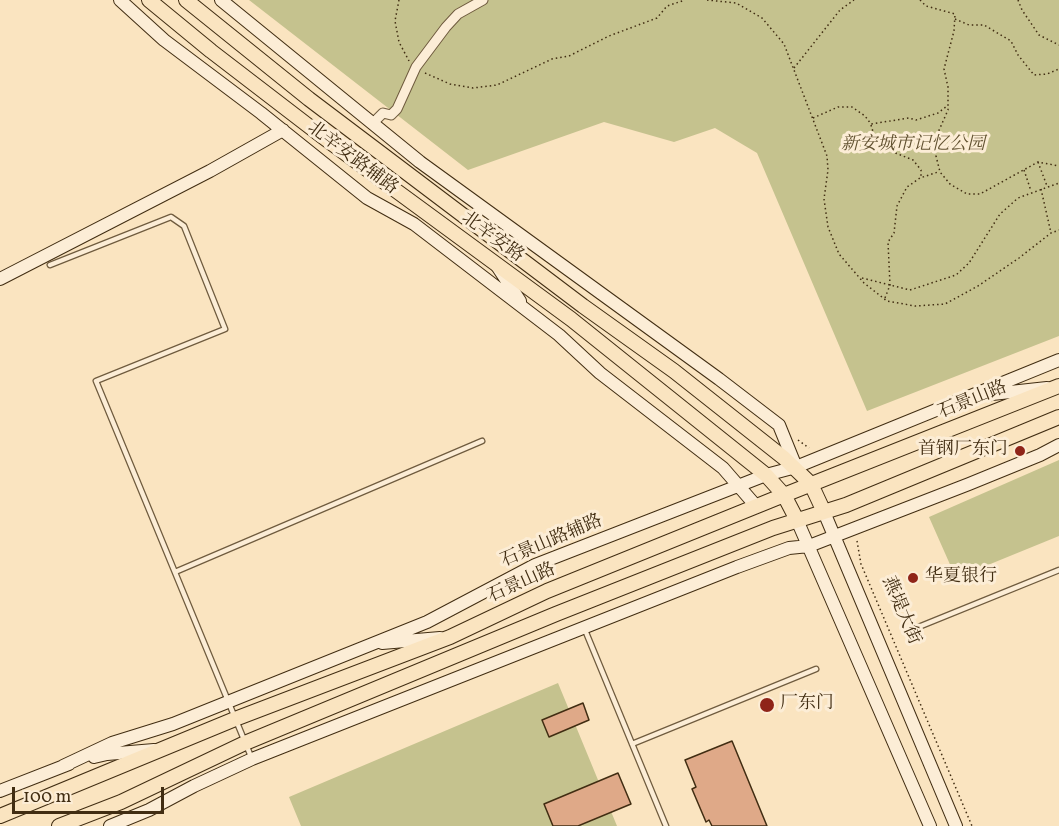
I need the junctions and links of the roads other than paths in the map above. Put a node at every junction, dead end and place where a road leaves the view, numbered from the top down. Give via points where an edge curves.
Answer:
1 (120, 0) edge
2 (149, 0) edge
3 (186, 0) edge
4 (221, 0) edge
5 (483, 0) edge
6 (373, 123) junction
7 (283, 130) junction
8 (420, 162) junction
9 (436, 195) junction
10 (493, 260) junction
11 (50, 265) dead end
12 (0, 279) edge
13 (527, 311) junction
14 (1059, 360) edge
15 (1057, 387) edge
16 (970, 397) junction
17 (1059, 417) edge
18 (482, 441) dead end
19 (1059, 446) edge
20 (796, 467) junction
21 (766, 475) junction
22 (811, 484) junction
23 (740, 485) junction
24 (784, 495) junction
25 (756, 506) junction
26 (824, 512) junction
27 (797, 520) junction
28 (833, 536) junction
29 (809, 546) junction
30 (1059, 570) edge
31 (175, 572) junction
32 (584, 627) junction
33 (916, 628) dead end
34 (450, 637) junction
35 (375, 643) junction
36 (816, 669) dead end
37 (229, 703) junction
38 (235, 719) junction
39 (245, 743) junction
40 (632, 744) junction
41 (165, 749) junction
42 (252, 759) junction
43 (63, 766) junction
44 (0, 791) edge
45 (0, 816) edge
46 (59, 826) edge
47 (110, 826) edge
48 (666, 826) edge
49 (930, 826) edge
50 (956, 826) edge

1 - 7 street, 北辛安路辅路 via 164,40
2 - 10 main road, 北辛安路 via 323,137
3 - 9 main road, 北辛安路
4 - 6 street
5 - 6 street via 458,14 416,66 397,109 391,115 383,113
6 - 8 street
7 - 12 street
7 - 13 street, 北辛安路辅路 via 367,198 414,224
8 - 9 street
8 - 20 street via 779,425
9 - 20 main road, 北辛安路 via 674,371
10 - 13 street
10 - 21 main road, 北辛安路
11 - 31 lane via 171,217 184,226 225,329 96,381
13 - 23 street, 北辛安路辅路
14 - 16 street, 石景山路辅路
15 - 16 street
15 - 22 main road, 石景山路
16 - 20 street, 石景山路辅路
17 - 26 main road
18 - 31 lane
19 - 28 street
20 - 21 street, 石景山路辅路
20 - 22 main road, 北辛安路
21 - 23 street, 石景山路辅路
21 - 24 main road, 北辛安路
22 - 24 main road, 石景山路
22 - 26 main road, 北辛安路
23 - 25 street, 北辛安路辅路
23 - 35 street, 石景山路辅路 via 535,565 427,622
24 - 25 main road, 石景山路
24 - 27 main road, 北辛安路
25 - 34 main road, 石景山路 via 547,591
26 - 27 main road
26 - 28 street, 燕堤大街
27 - 29 street
27 - 39 main road via 556,614
28 - 29 street
28 - 50 street, 燕堤大街
29 - 32 street via 748,563
29 - 49 street
30 - 33 lane
31 - 37 lane
32 - 40 lane
32 - 42 street
34 - 35 street
34 - 38 main road, 石景山路
35 - 37 street, 石景山路辅路
36 - 40 lane
37 - 38 lane
37 - 43 street, 石景山路辅路 via 112,743
38 - 39 lane
38 - 41 main road, 石景山路
39 - 42 lane
39 - 46 main road via 121,802
40 - 48 lane
41 - 43 street via 107,754
41 - 45 main road, 石景山路
42 - 47 street
43 - 44 street

